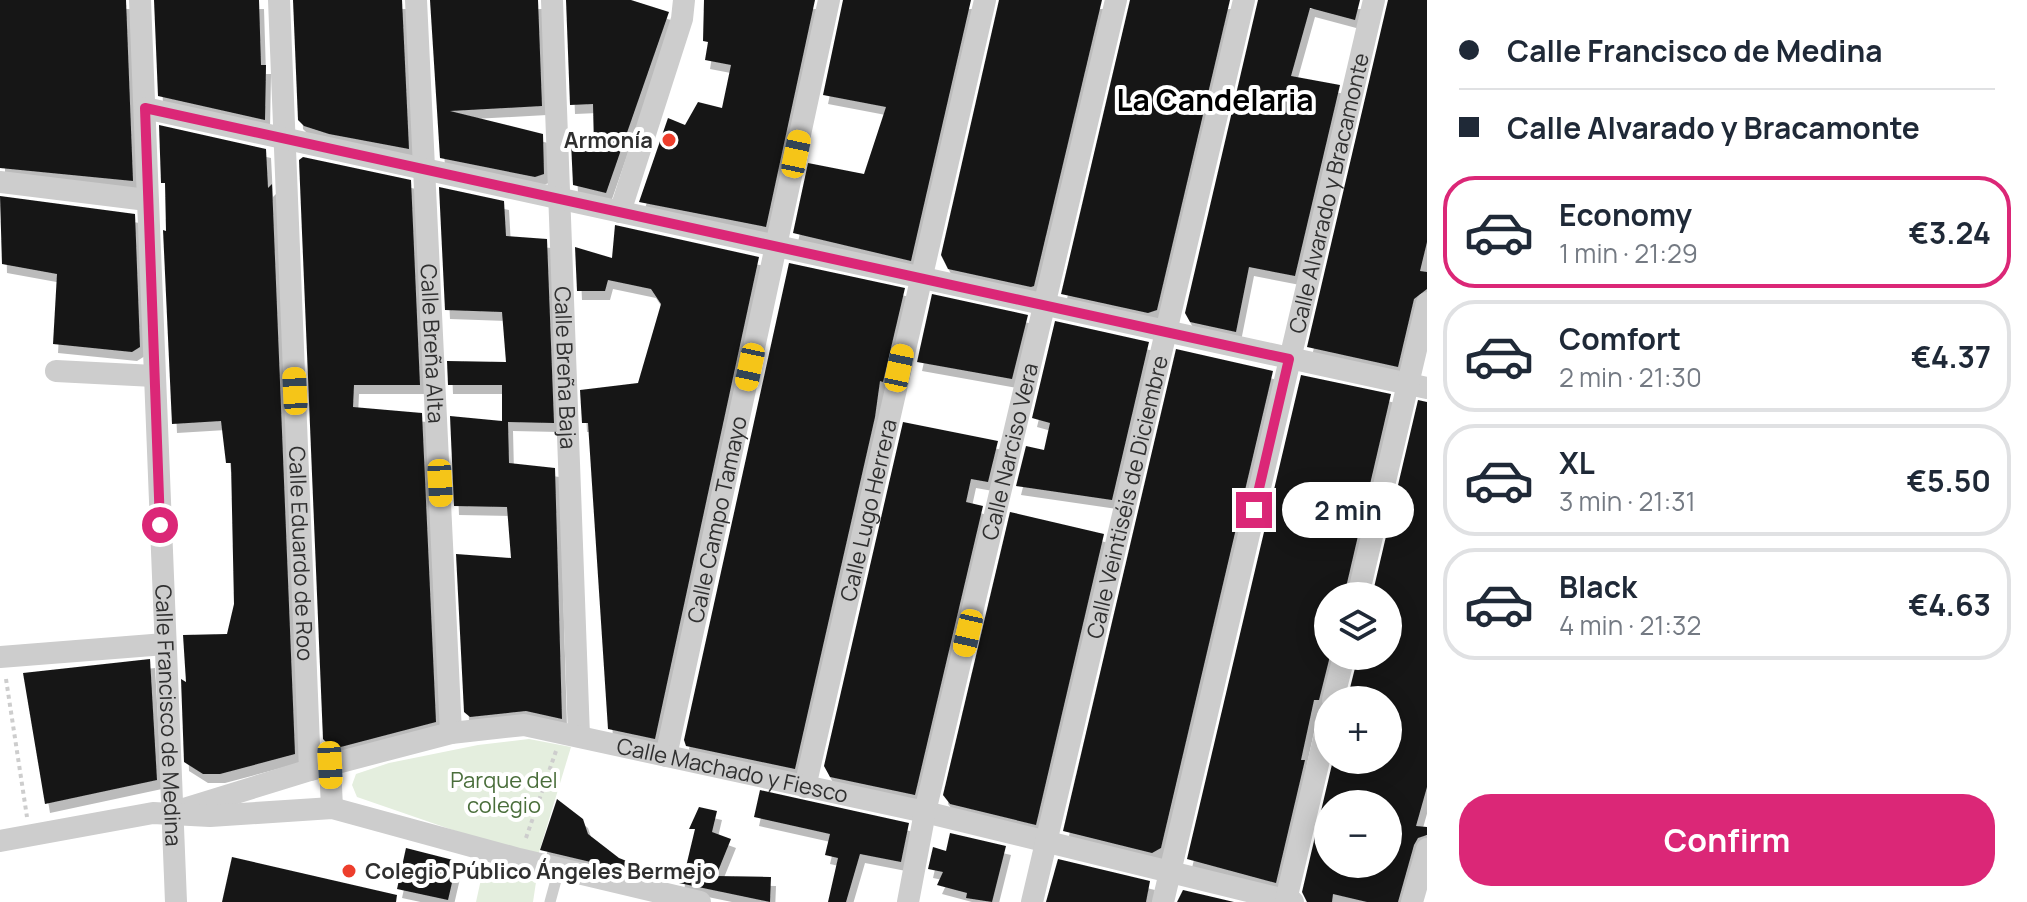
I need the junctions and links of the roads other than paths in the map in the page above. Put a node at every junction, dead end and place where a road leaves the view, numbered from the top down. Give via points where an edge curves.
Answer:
1 (140, 0) edge
2 (279, 0) edge
3 (416, 0) edge
4 (552, 0) edge
5 (684, 0) edge
6 (829, 0) edge
7 (985, 0) edge
8 (1116, 0) edge
9 (1244, 0) edge
10 (1374, 0) edge
11 (145, 108) junction
12 (285, 139) junction
13 (426, 170) junction
14 (0, 182) edge
15 (561, 198) junction
16 (147, 200) junction
17 (620, 212) junction
18 (777, 247) junction
19 (920, 278) junction
20 (1427, 303) edge
21 (1045, 305) junction
22 (1168, 332) junction
23 (1289, 359) junction
24 (56, 371) dead end
25 (154, 376) junction
26 (1418, 386) edge
27 (1362, 582) edge
28 (165, 644) junction
29 (1, 657) edge
30 (451, 733) junction
31 (571, 734) junction
32 (666, 756) junction
33 (320, 767) junction
34 (1317, 774) edge
35 (805, 787) junction
36 (332, 808) junction
37 (925, 812) junction
38 (171, 813) junction
39 (0, 841) edge
40 (1046, 841) junction
41 (1427, 849) edge
42 (559, 869) junction
43 (1169, 874) junction
44 (689, 901) edge
45 (1289, 901) edge
46 (176, 902) edge
47 (550, 902) edge
48 (908, 902) edge
49 (1032, 902) edge
50 (1163, 902) edge
51 (1412, 902) edge

1 - 11 street, Calle Francisco de Medina
2 - 12 street, Calle Eduardo de Roo
3 - 13 street, Calle Breña Alta
4 - 15 street, Calle Breña Baja
5 - 17 street
6 - 18 street, Calle Campo Tamayo
7 - 19 street, Calle Lugo Herrera
8 - 21 street, Calle Narciso Vera
9 - 22 street, Calle Veintiséis de Diciembre
10 - 23 street, Calle Alvarado y Bracamonte
11 - 12 street
11 - 16 street, Calle Francisco de Medina
12 - 13 street
12 - 33 street, Calle Eduardo de Roo
13 - 15 street
13 - 30 street, Calle Breña Alta
14 - 16 street
15 - 17 street
15 - 31 street, Calle Breña Baja
16 - 25 street, Calle Francisco de Medina
17 - 18 street
18 - 19 street
18 - 32 street, Calle Campo Tamayo
19 - 21 street
19 - 35 street, Calle Lugo Herrera
20 - 26 street
21 - 22 street
21 - 37 street, Calle Narciso Vera
22 - 23 street
22 - 40 street, Calle Veintiséis de Diciembre
23 - 26 street
23 - 43 street, Calle Alvarado y Bracamonte
24 - 25 street
25 - 28 street, Calle Francisco de Medina
26 - 27 street
28 - 29 street
28 - 38 street, Calle Francisco de Medina
30 - 31 street, Calle Machado y Fiesco via 524,725
30 - 33 street, Calle Machado y Fiesco
31 - 32 street, Calle Machado y Fiesco
32 - 35 street, Calle Machado y Fiesco
33 - 36 street, Calle Eduardo de Roo
33 - 38 street, Calle Machado y Fiesco
34 - 45 street
35 - 37 street, Calle Machado y Fiesco
36 - 38 street via 210,816
36 - 42 street
37 - 40 street, Calle Machado y Fiesco
37 - 48 street, Calle Narciso Vera
38 - 39 street
38 - 46 street, Calle Francisco de Medina
40 - 43 street, Calle Machado y Fiesco
40 - 49 street, Calle Veintiséis de Diciembre
41 - 51 street
42 - 44 street
42 - 47 lane
43 - 45 street, Calle Machado y Fiesco
43 - 50 street, Calle Alvarado y Bracamonte

